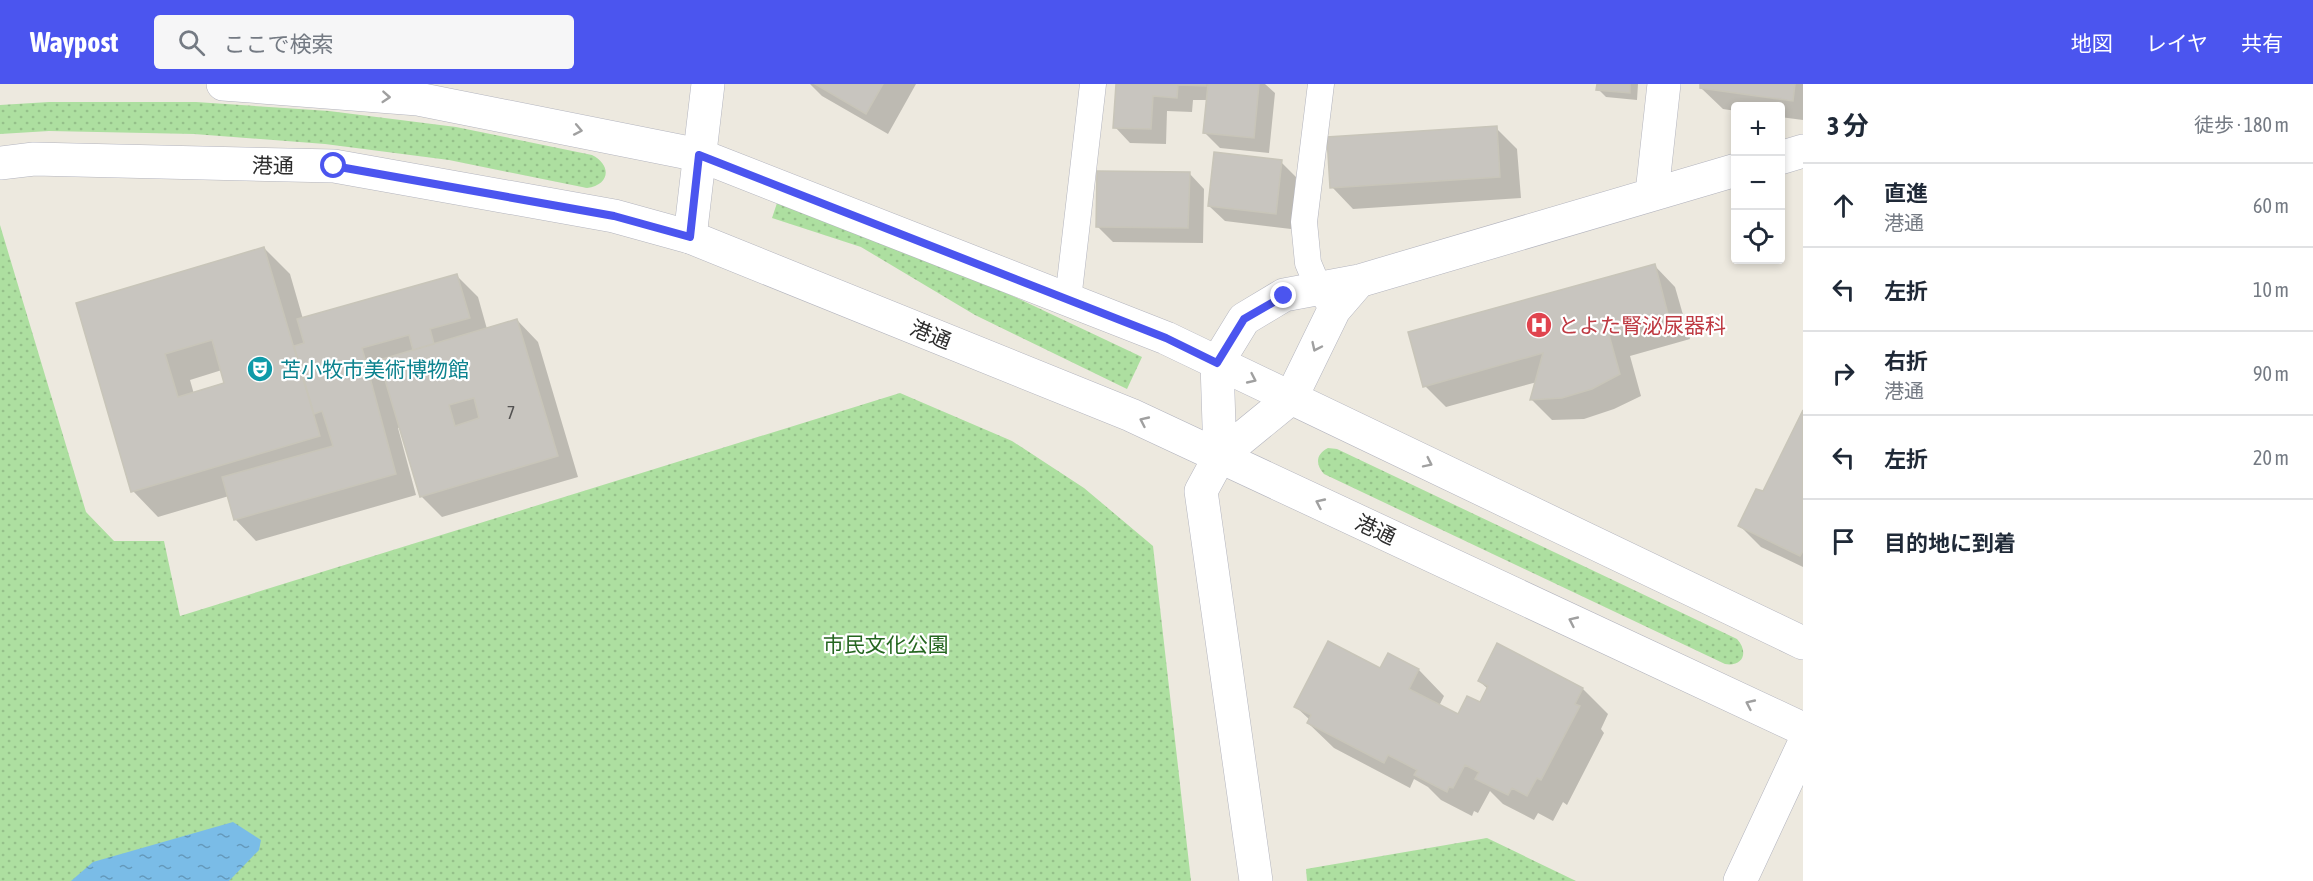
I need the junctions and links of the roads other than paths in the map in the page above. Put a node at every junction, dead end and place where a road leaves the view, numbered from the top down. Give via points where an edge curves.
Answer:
1 (223, 84) edge
2 (708, 84) edge
3 (1093, 84) edge
4 (1321, 84) edge
5 (1664, 84) edge
6 (1803, 151) edge
7 (699, 155) junction
8 (1785, 156) edge
9 (0, 163) edge
10 (1731, 171) edge
11 (1652, 193) junction
12 (690, 237) junction
13 (1326, 299) junction
14 (1068, 300) junction
15 (1217, 363) junction
16 (1291, 398) junction
17 (1220, 456) junction
18 (1803, 643) edge
19 (1803, 729) edge
20 (1803, 747) edge
21 (1256, 881) edge
22 (1740, 881) edge

1 -> 7 street via 418,99
2 - 7 street
3 - 14 lane
4 - 13 lane via 1304,222 1308,263
5 - 11 street
6 - 8 street
7 - 12 street
7 - 14 street
9 - 12 street, 港通 via 34,159 334,166 614,216
10 - 11 street
11 - 13 street via 1359,280
17 -> 12 street, 港通 via 1131,415
13 - 15 street via 1284,296 1244,319
13 -> 16 street
14 - 15 street via 1166,338
15 -> 16 street
15 - 17 street
16 - 17 street
16 -> 18 street
19 -> 17 street, 港通
17 - 21 street via 1202,491
20 - 22 street

